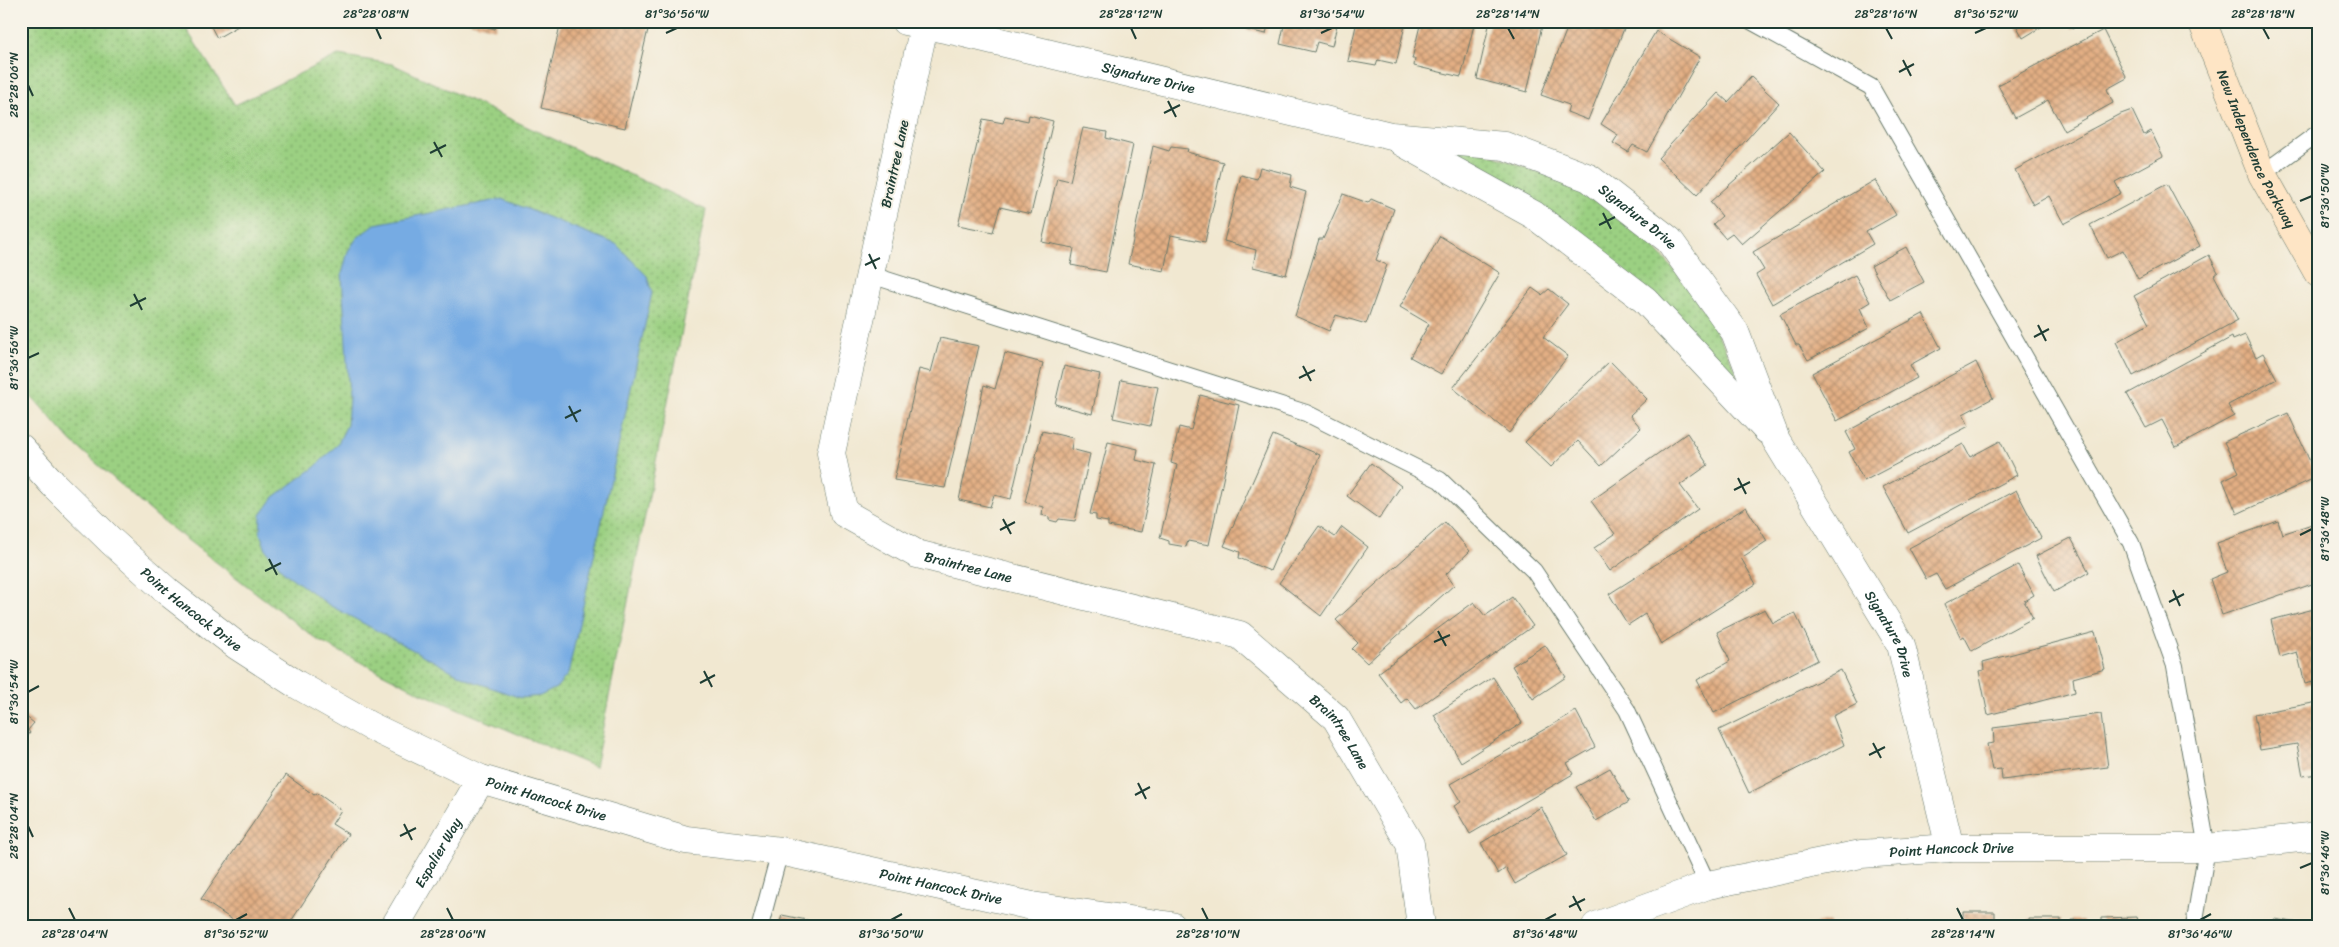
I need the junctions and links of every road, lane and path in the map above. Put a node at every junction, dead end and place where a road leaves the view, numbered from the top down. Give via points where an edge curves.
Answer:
1 (1751, 21) edge
2 (2202, 21) edge
3 (914, 24) edge
4 (956, 26) edge
5 (2318, 133) edge
6 (1392, 136) junction
7 (2262, 174) junction
8 (2318, 273) edge
9 (871, 275) junction
10 (1776, 440) junction
11 (21, 448) edge
12 (481, 778) junction
13 (2318, 836) edge
14 (1950, 848) junction
15 (2207, 848) junction
16 (780, 851) junction
17 (1708, 886) junction
18 (395, 926) edge
19 (760, 926) edge
20 (1172, 926) edge
21 (1421, 926) edge
22 (1596, 926) edge
23 (2194, 926) edge

1 - 15 lane via 1870,87 2132,543 2175,666
2 - 7 street, New Independence Parkway
3 - 4 street, Signature Drive
3 - 9 street, Braintree Lane
4 - 6 street, Signature Drive
5 - 7 lane
6 - 10 street, Signature Drive via 1534,215 1645,300
6 - 10 street, Signature Drive via 1505,146 1588,178 1669,240 1734,332
7 - 8 street, New Independence Parkway
9 - 17 lane via 1306,413 1440,480 1534,571 1627,710
9 - 21 street, Braintree Lane via 831,453 844,513 918,554 1240,635 1336,718 1410,844
10 - 14 street, Signature Drive via 1901,645
11 - 12 street, Point Hancock Drive via 111,541 169,593 236,644 296,684 370,726
12 - 16 street, Point Hancock Drive via 686,840
12 - 18 street, Espalier Way
13 - 15 street, Point Hancock Drive
14 - 15 street, Point Hancock Drive
14 - 17 street, Point Hancock Drive via 1861,854
15 - 23 lane
16 - 19 lane
16 - 20 street, Point Hancock Drive via 1032,906
17 - 22 street, Point Hancock Drive

